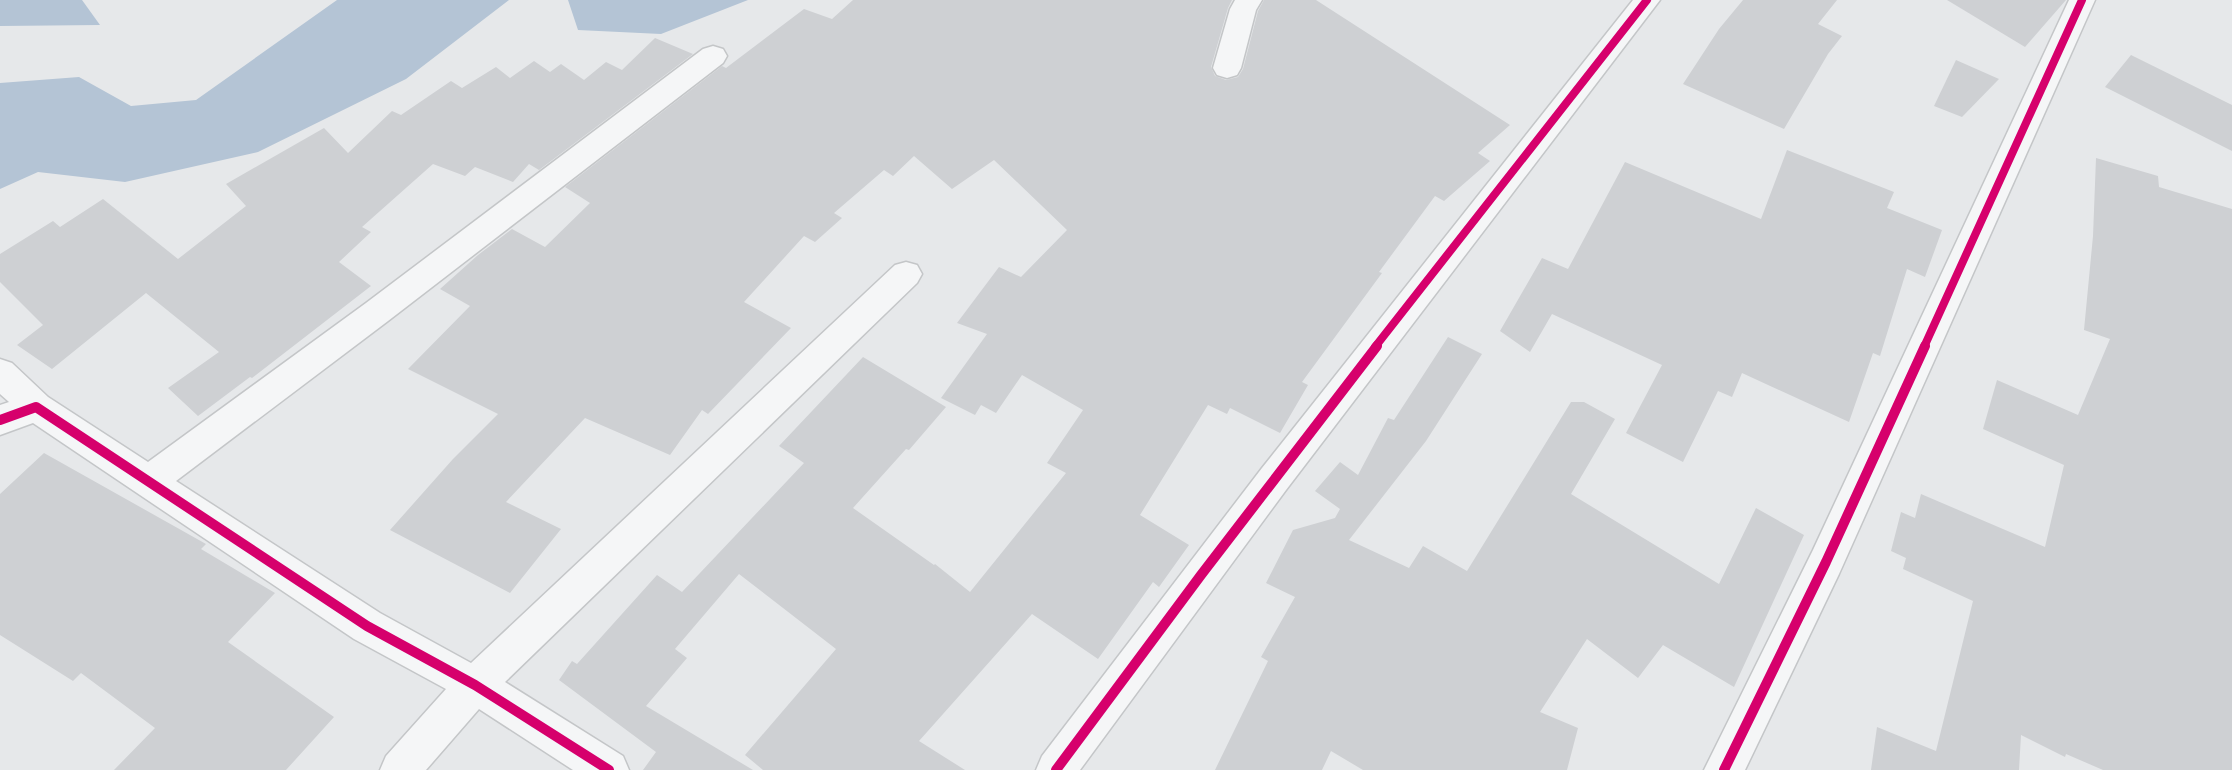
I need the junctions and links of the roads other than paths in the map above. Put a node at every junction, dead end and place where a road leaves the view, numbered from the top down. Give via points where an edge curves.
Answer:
1 (1249, 0) edge
2 (1647, 0) edge
3 (2082, 0) edge
4 (713, 56) dead end
5 (1227, 68) dead end
6 (906, 274) dead end
7 (0, 374) edge
8 (36, 407) junction
9 (0, 420) edge
10 (148, 482) junction
11 (475, 685) junction
12 (400, 770) edge
13 (609, 770) edge
14 (1056, 770) edge
15 (1724, 770) edge

1 - 5 street
2 - 14 street via 1467,228
3 - 15 street via 1826,562
4 - 10 street
6 - 11 street
7 - 8 street
8 - 9 street
8 - 10 street
10 - 11 street via 367,626
11 - 12 street
11 - 13 street

